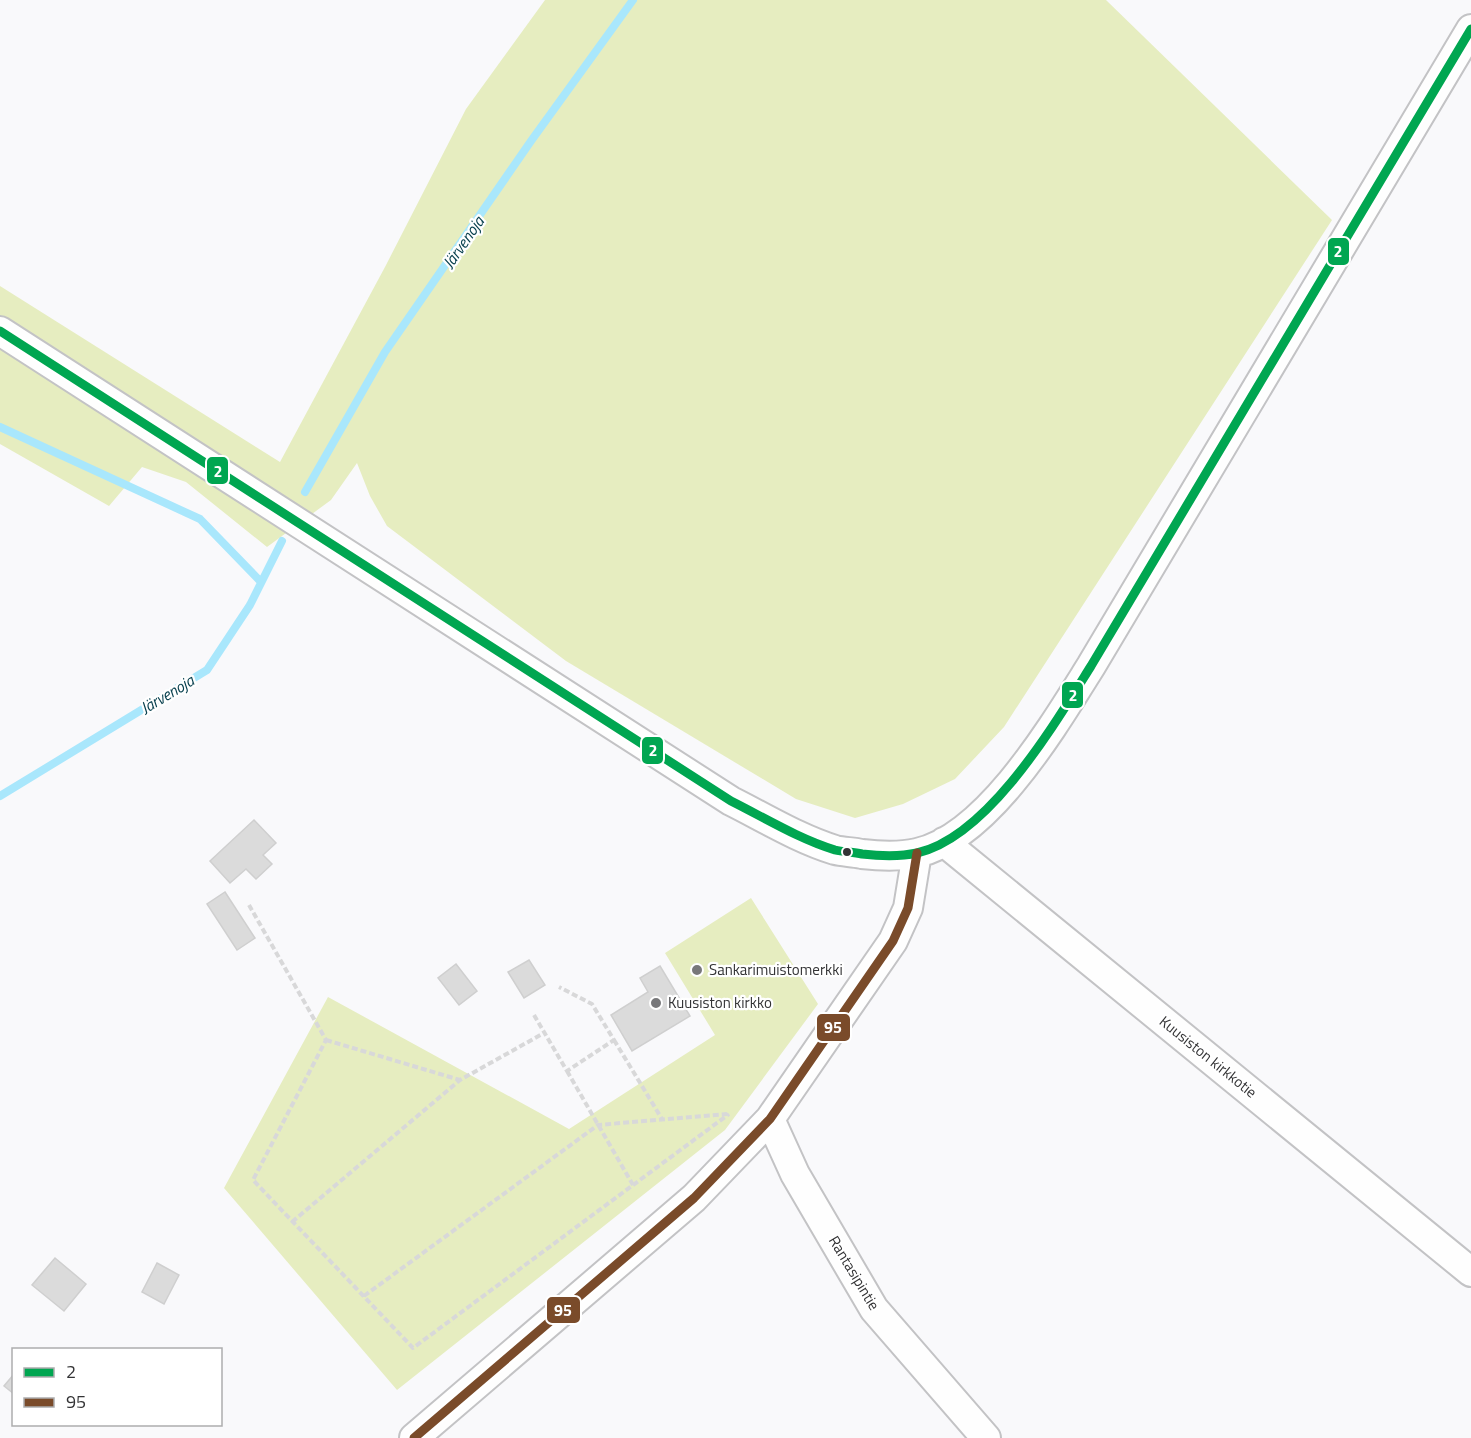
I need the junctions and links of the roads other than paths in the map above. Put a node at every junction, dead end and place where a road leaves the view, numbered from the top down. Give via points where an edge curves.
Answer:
1 (1471, 28) edge
2 (0, 331) edge
3 (944, 842) junction
4 (917, 853) junction
5 (770, 1119) junction
6 (1471, 1272) edge
7 (414, 1438) edge
8 (986, 1438) edge

1 - 3 street via 1049,733 1001,794 972,823
2 - 4 street via 731,801 837,850 883,856
3 - 4 street
3 - 6 street, Kuusiston kirkkotie
4 - 5 street via 908,908 893,941
5 - 7 street via 694,1198
5 - 8 street, Rantasipintie via 795,1174 874,1309

